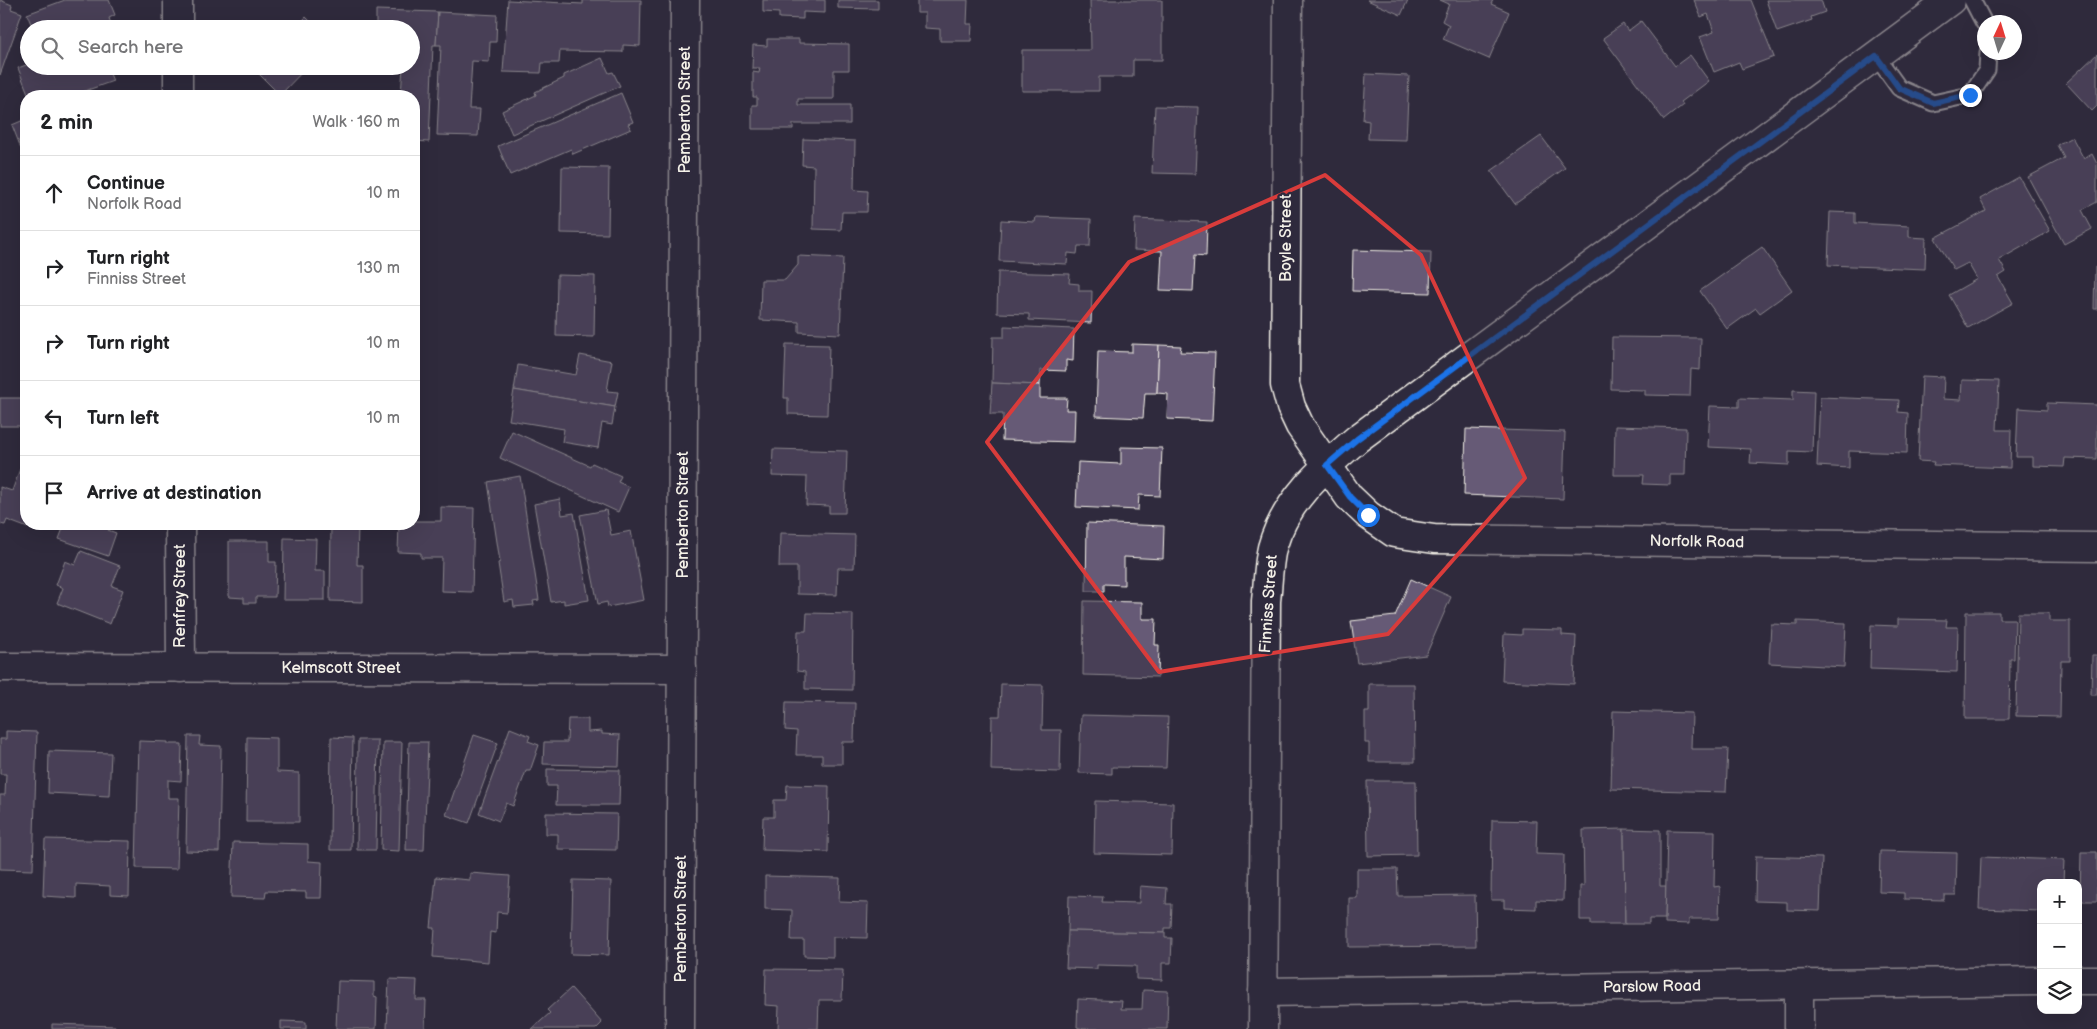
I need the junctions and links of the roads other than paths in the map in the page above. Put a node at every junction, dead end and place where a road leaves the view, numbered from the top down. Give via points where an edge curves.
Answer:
1 (178, 0) edge
2 (685, 0) edge
3 (1288, 0) edge
4 (1951, 0) edge
5 (1972, 0) edge
6 (1980, 15) edge
7 (178, 20) edge
8 (1876, 56) junction
9 (1988, 60) edge
10 (178, 75) edge
11 (178, 90) edge
12 (1327, 465) junction
13 (180, 530) edge
14 (2097, 547) edge
15 (0, 667) edge
16 (181, 668) junction
17 (682, 669) junction
18 (2082, 980) edge
19 (2097, 980) edge
20 (2037, 981) edge
21 (1799, 986) junction
22 (1263, 992) junction
23 (680, 1029) edge
24 (1263, 1029) edge
25 (1799, 1029) edge

1 - 7 street
2 - 17 street, Pemberton Street
3 - 12 street, Boyle Street via 1286,385 1300,426
4 - 8 street, Finniss Street
5 - 6 lane
8 - 9 lane via 1899,88 1933,103 1970,95 1987,70
8 - 12 street, Finniss Street via 1365,433
10 - 11 street
12 - 14 street, Norfolk Road via 1350,497 1368,515 1394,533 1434,539
12 - 22 street, Finniss Street via 1291,505 1280,524 1272,549 1266,602
13 - 16 street, Renfrey Street
15 - 16 street, Kelmscott Street
16 - 17 street, Kelmscott Street
17 - 23 street, Pemberton Street
18 - 19 street
20 - 21 street, Parslow Road
21 - 22 street, Parslow Road
21 - 25 street
22 - 24 street, Finniss Street

